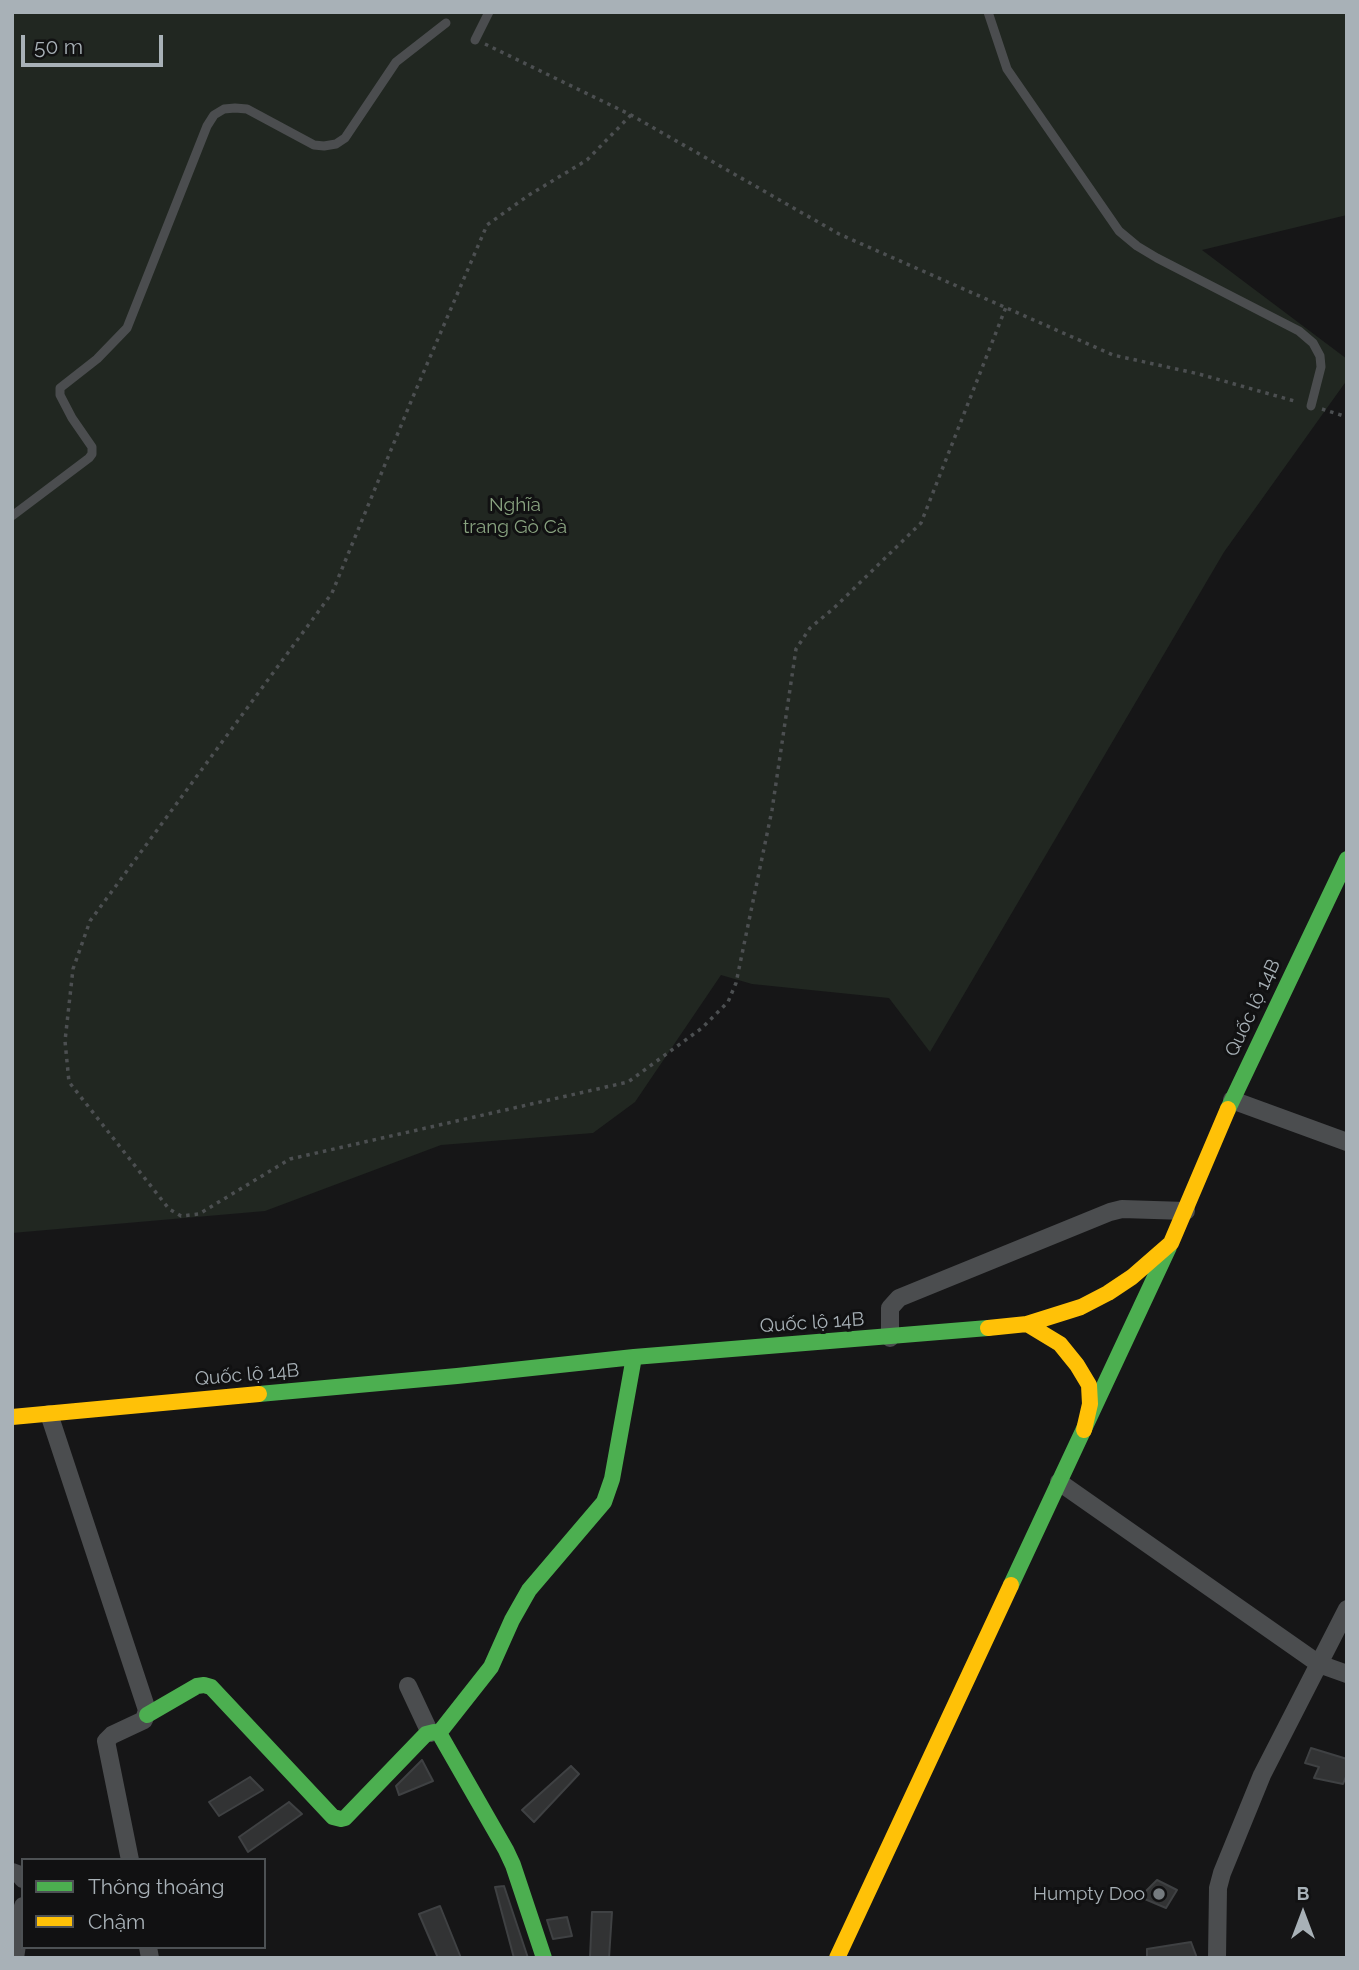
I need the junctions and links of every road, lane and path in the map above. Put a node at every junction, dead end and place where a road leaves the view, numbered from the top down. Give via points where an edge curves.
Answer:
1 (489, 12) edge
2 (988, 12) edge
3 (446, 23) dead end
4 (475, 40) joint
5 (631, 114) junction
6 (1006, 307) junction
7 (1311, 406) junction
8 (1347, 417) edge
9 (12, 516) edge
10 (1347, 859) edge
11 (1232, 1100) junction
12 (1347, 1142) edge
13 (1186, 1211) junction
14 (1171, 1243) junction
15 (1027, 1324) junction
16 (890, 1338) junction
17 (634, 1357) junction
18 (49, 1414) junction
19 (12, 1417) edge
20 (1084, 1430) junction
21 (1059, 1482) junction
22 (1347, 1609) edge
23 (1319, 1664) junction
24 (1347, 1674) edge
25 (408, 1686) dead end
26 (147, 1715) junction
27 (434, 1733) junction
28 (130, 1858) edge
29 (21, 1919) edge
30 (15, 1958) edge
31 (544, 1958) edge
32 (837, 1958) edge
33 (1217, 1958) edge

1 - 4 lane
2 - 7 lane via 1007,69 1119,231 1157,258 1299,331 1313,343 1321,367
3 - 9 lane via 396,62 345,138 336,144 313,145 247,110 224,109 214,115 127,328 60,388 92,454
4 - 5 path
5 - 6 path via 839,234
5 - 6 path via 587,160 487,225 332,593 90,921 73,969 65,1041 69,1082 169,1209 181,1216 199,1214 290,1159 628,1082 702,1028 728,1002 736,983 772,810 796,649 810,628 921,523
6 - 7 path via 1113,355
7 - 8 path
10 - 11 main road, Quốc lộ 14B
11 - 12 street
11 - 13 main road, Quốc lộ 14B
13 - 14 main road, Quốc lộ 14B
13 - 16 street via 1110,1212 899,1298 890,1308
14 - 15 main road, Quốc lộ 14B via 1108,1293
14 - 20 main road
15 - 16 main road, Quốc lộ 14B
15 - 20 main road via 1060,1344 1089,1385
16 - 17 main road, Quốc lộ 14B
17 - 18 main road, Quốc lộ 14B
17 - 27 main road via 604,1502 529,1590 491,1667
18 - 19 main road, Quốc lộ 14B
18 - 26 street
20 - 21 main road
21 - 23 street
21 - 32 main road
22 - 23 street
23 - 24 street
23 - 33 street via 1262,1775 1222,1873
25 - 27 street
26 - 27 main road via 198,1686 211,1687 333,1817 341,1819 426,1734
26 - 28 street via 106,1741
27 - 31 main road via 506,1850
29 - 30 street

